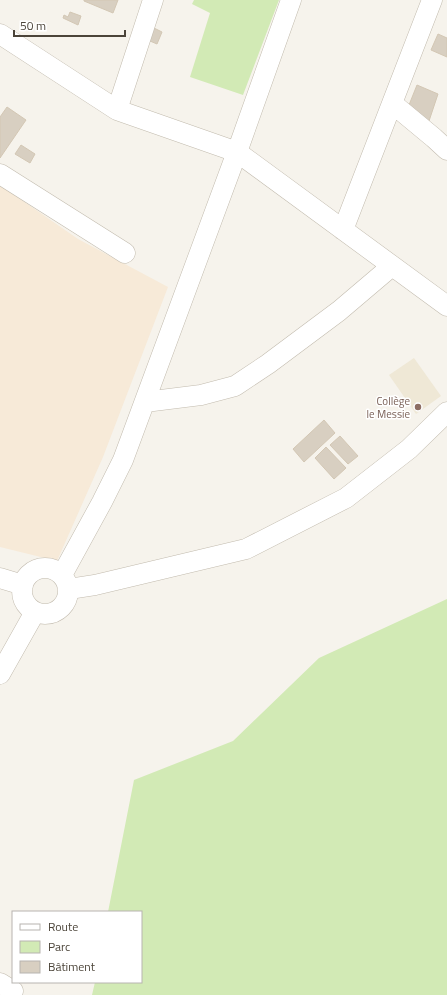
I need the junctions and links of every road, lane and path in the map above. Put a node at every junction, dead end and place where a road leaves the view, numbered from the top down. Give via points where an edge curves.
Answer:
1 (153, 0) edge
2 (291, 0) edge
3 (432, 0) edge
4 (0, 34) edge
5 (392, 104) junction
6 (117, 110) junction
7 (447, 150) edge
8 (237, 152) junction
9 (0, 174) edge
10 (343, 230) junction
11 (125, 253) dead end
12 (392, 266) junction
13 (447, 306) edge
14 (144, 402) junction
15 (447, 412) edge
16 (0, 578) edge
17 (66, 582) junction
18 (23, 585) junction
19 (35, 612) junction
20 (0, 674) edge
21 (0, 983) edge
22 (11, 995) edge

1 - 6 street
2 - 8 street
3 - 5 street
4 - 6 street
5 - 7 street
5 - 10 street
6 - 8 street
8 - 10 street
8 - 14 street
9 - 11 street
10 - 12 street
12 - 13 street
12 - 14 street via 333,316 234,386 202,395
14 - 17 street via 123,460
15 - 17 street via 409,449 346,498 246,549 95,585
16 - 18 street
17 - 18 street via 56,570 48,568 32,572
17 - 19 street via 66,601 59,611 51,614
18 - 19 street via 24,601
19 - 20 street
21 - 22 street via 14,991

